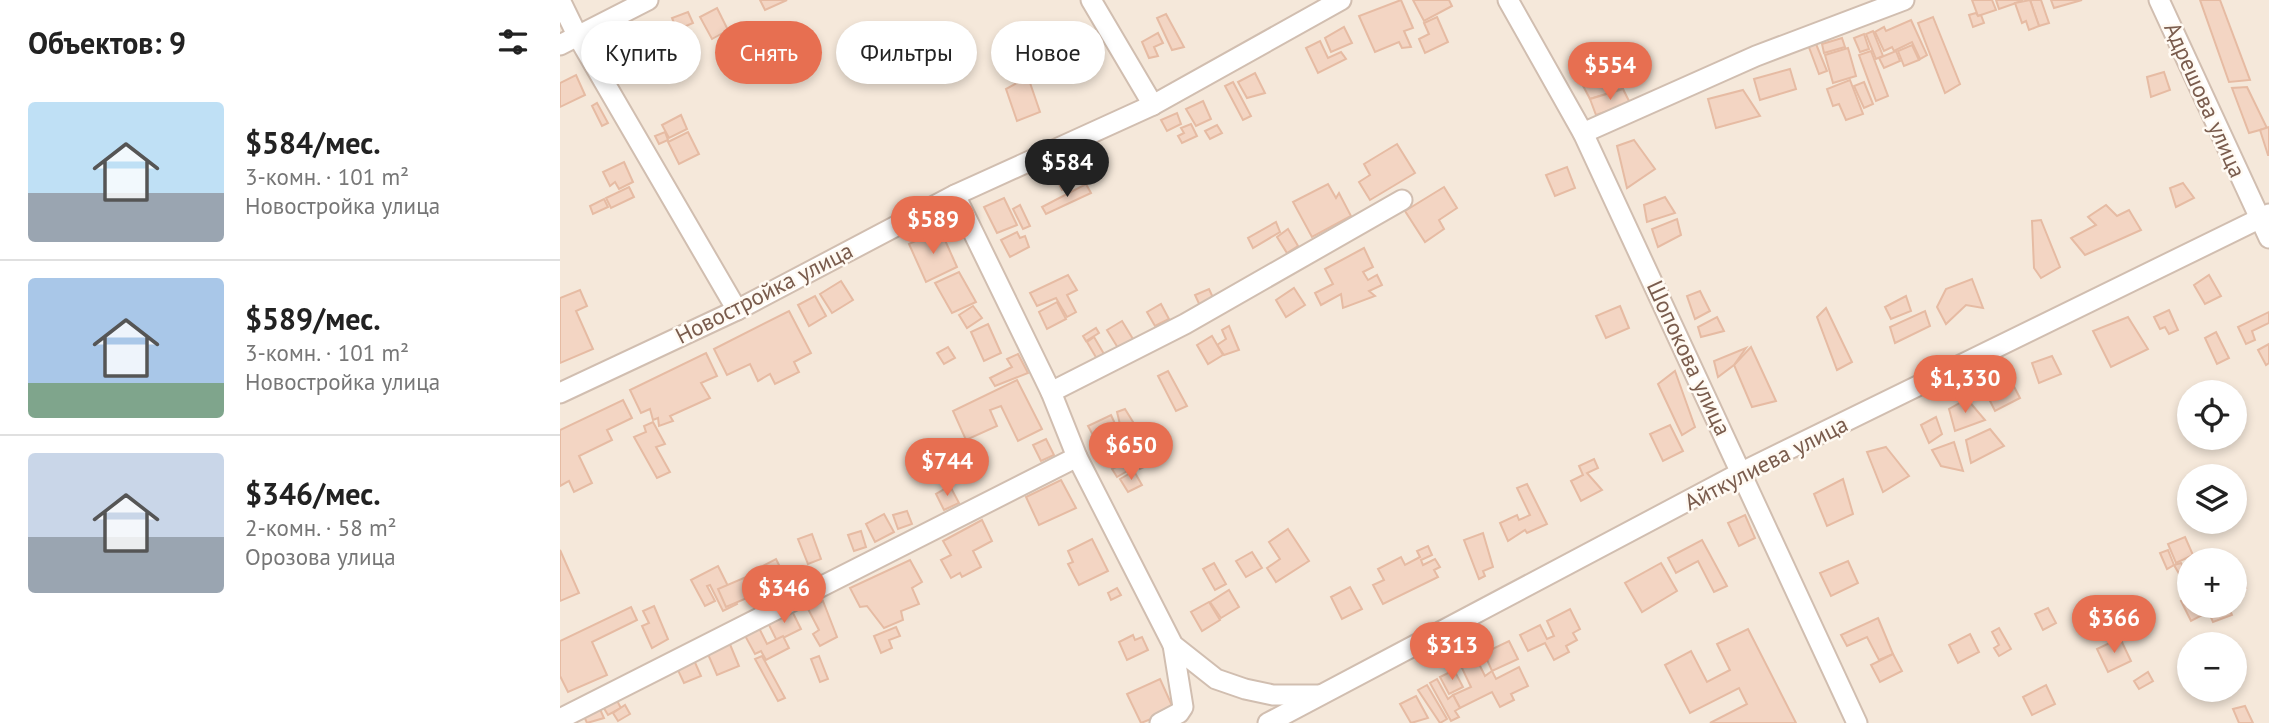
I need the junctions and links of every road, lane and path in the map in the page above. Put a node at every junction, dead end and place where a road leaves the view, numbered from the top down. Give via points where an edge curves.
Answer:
1 (560, 0) edge
2 (649, 0) edge
3 (1091, 0) edge
4 (1341, 0) edge
5 (1508, 0) edge
6 (1904, 0) edge
7 (2159, 0) edge
8 (578, 37) junction
9 (560, 45) edge
10 (1153, 105) junction
11 (1583, 133) junction
12 (955, 195) junction
13 (1402, 200) dead end
14 (2264, 217) edge
15 (2269, 238) edge
16 (737, 310) junction
17 (1052, 392) junction
18 (560, 393) edge
19 (1077, 457) junction
20 (1742, 472) junction
21 (1173, 645) junction
22 (1322, 695) junction
23 (560, 719) edge
24 (1160, 723) edge
25 (1268, 723) edge
26 (1857, 723) edge

1 - 8 street
2 - 8 street
3 - 10 street
4 - 10 street, Новостройка улица
5 - 11 street, Шопокова улица
6 - 11 street via 1756,56
7 - 14 street, Адрешова улица
8 - 9 street
8 - 16 street
10 - 12 street, Новостройка улица
11 - 20 street, Шопокова улица
12 - 16 street, Новостройка улица
12 - 17 street
13 - 17 street via 1185,324
14 - 15 street, Адрешова улица
14 - 20 street, Айткулиева улица
16 - 18 street, Новостройка улица
17 - 19 street
19 - 21 street
19 - 23 street
20 - 22 street, Айткулиева улица
20 - 26 street, Шопокова улица
21 - 22 street via 1216,679 1244,689 1273,695
21 - 24 street via 1183,707
22 - 25 street, Айткулиева улица

